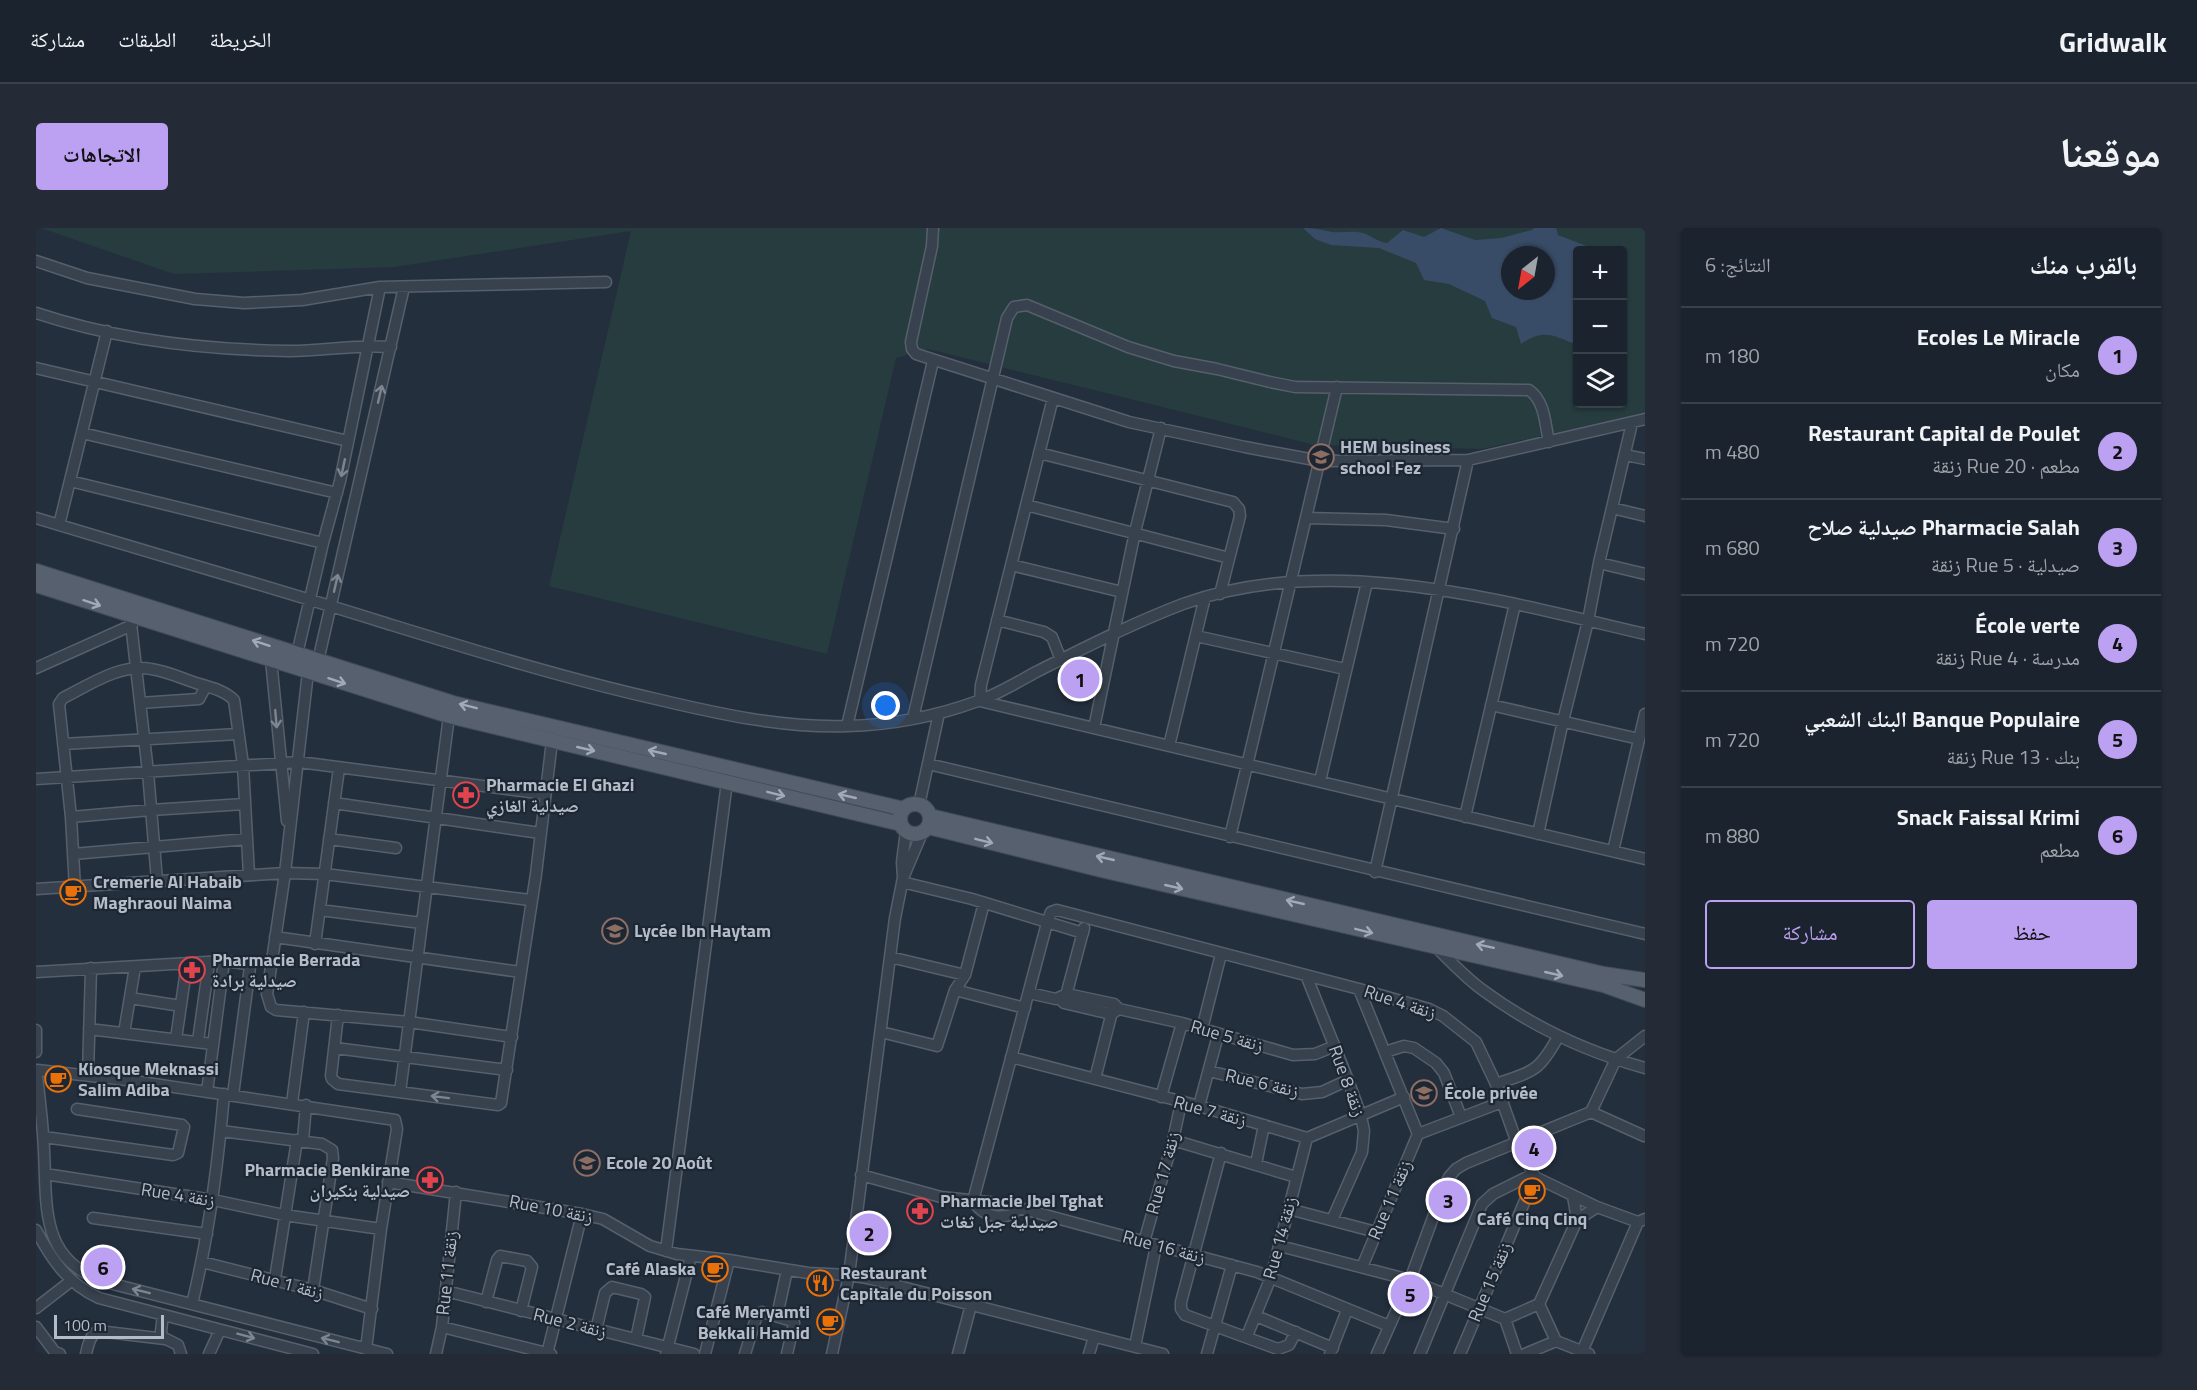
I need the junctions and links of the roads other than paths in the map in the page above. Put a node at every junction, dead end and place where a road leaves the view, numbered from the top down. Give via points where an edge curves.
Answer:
1 (933, 228) edge
2 (36, 262) edge
3 (606, 282) dead end
4 (380, 287) junction
5 (404, 287) junction
6 (36, 313) edge
7 (107, 331) junction
8 (369, 345) junction
9 (391, 347) junction
10 (933, 361) junction
11 (36, 368) edge
12 (993, 379) junction
13 (94, 382) junction
14 (1337, 387) junction
15 (1053, 398) junction
16 (1645, 419) edge
17 (1632, 423) junction
18 (1161, 428) junction
19 (82, 432) junction
20 (348, 441) junction
21 (1550, 442) junction
22 (1039, 453) junction
23 (1625, 455) junction
24 (1645, 459) edge
25 (1468, 460) junction
26 (1320, 461) junction
27 (1148, 479) junction
28 (70, 481) junction
29 (337, 493) junction
30 (1026, 505) junction
31 (1612, 508) junction
32 (1645, 516) edge
33 (36, 518) edge
34 (1306, 518) junction
35 (59, 525) junction
36 (1454, 529) junction
37 (1135, 532) junction
38 (323, 543) junction
39 (1229, 558) junction
40 (1599, 563) junction
41 (1011, 565) junction
42 (36, 571) edge
43 (1645, 574) edge
44 (1290, 582) junction
45 (1367, 582) junction
46 (36, 585) edge
47 (1440, 590) junction
48 (1122, 592) junction
49 (1220, 594) junction
50 (1205, 597) junction
51 (309, 599) junction
52 (1515, 604) junction
53 (330, 606) junction
54 (131, 620) junction
55 (998, 620) junction
56 (1588, 621) junction
57 (1114, 633) junction
58 (1645, 634) edge
59 (1196, 636) junction
60 (297, 654) junction
61 (1273, 654) junction
62 (271, 660) junction
63 (1061, 660) junction
64 (318, 661) junction
65 (36, 668) edge
66 (136, 668) junction
67 (1345, 669) junction
68 (308, 672) junction
69 (206, 686) junction
70 (980, 701) junction
71 (140, 703) junction
72 (1491, 705) junction
73 (939, 713) junction
74 (1645, 714) edge
75 (449, 716) junction
76 (913, 718) junction
77 (1563, 721) junction
78 (847, 726) junction
79 (1094, 728) junction
80 (238, 734) junction
81 (144, 738) junction
82 (1639, 739) junction
83 (552, 741) junction
84 (63, 744) junction
85 (1170, 746) junction
86 (299, 762) junction
87 (280, 763) junction
88 (1247, 763) junction
89 (928, 764) junction
90 (243, 765) junction
91 (339, 768) junction
92 (148, 772) junction
93 (66, 777) junction
94 (36, 779) edge
95 (440, 781) junction
96 (1320, 781) junction
97 (727, 782) junction
98 (545, 794) junction
99 (1391, 798) junction
100 (334, 803) junction
101 (244, 804) junction
102 (919, 805) junction
103 (904, 809) junction
104 (151, 810) junction
105 (71, 817) junction
106 (435, 817) junction
107 (1465, 817) junction
108 (926, 825) junction
109 (904, 828) junction
110 (540, 833) junction
111 (1538, 834) junction
112 (289, 836) junction
113 (1230, 837) junction
114 (247, 839) junction
115 (329, 839) junction
116 (155, 846) junction
117 (396, 848) dead end
118 (1613, 851) junction
119 (73, 854) junction
120 (1645, 859) edge
121 (1375, 872) junction
122 (285, 873) junction
123 (325, 874) junction
124 (249, 875) junction
125 (903, 880) junction
126 (157, 881) junction
127 (426, 886) junction
128 (75, 888) junction
129 (36, 889) edge
130 (530, 900) junction
131 (984, 903) junction
132 (320, 910) junction
133 (1086, 918) junction
134 (421, 923) junction
135 (1047, 923) junction
136 (1083, 933) junction
137 (1645, 934) edge
138 (275, 937) junction
139 (315, 944) junction
140 (1437, 948) junction
141 (1221, 954) junction
142 (417, 957) junction
143 (890, 957) junction
144 (224, 961) junction
145 (187, 963) junction
146 (209, 963) junction
147 (135, 967) junction
148 (91, 969) junction
149 (36, 972) edge
150 (520, 972) junction
151 (965, 975) junction
152 (1306, 975) junction
153 (1645, 981) edge
154 (1359, 989) junction
155 (955, 990) junction
156 (1029, 993) junction
157 (130, 998) junction
158 (1064, 998) junction
159 (1645, 1000) edge
160 (181, 1006) junction
161 (1025, 1008) junction
162 (1114, 1009) junction
163 (304, 1012) junction
164 (338, 1015) junction
165 (409, 1022) junction
166 (1182, 1023) junction
167 (89, 1029) junction
168 (1202, 1029) junction
169 (36, 1030) edge
170 (881, 1032) junction
171 (124, 1033) junction
172 (1218, 1035) junction
173 (1645, 1036) edge
174 (512, 1037) junction
175 (1558, 1037) junction
176 (176, 1039) junction
177 (198, 1041) junction
178 (212, 1044) junction
179 (1335, 1046) junction
180 (334, 1048) junction
181 (36, 1052) edge
182 (1385, 1052) junction
183 (1011, 1057) junction
184 (404, 1058) junction
185 (1616, 1059) junction
186 (1645, 1068) edge
187 (507, 1070) junction
188 (1209, 1071) junction
189 (37, 1074) edge
190 (88, 1074) junction
191 (1095, 1079) junction
192 (1348, 1080) junction
193 (1496, 1084) junction
194 (207, 1092) junction
195 (400, 1092) junction
196 (228, 1095) junction
197 (1161, 1097) junction
198 (1404, 1097) junction
199 (1502, 1102) junction
200 (292, 1103) junction
201 (1181, 1103) junction
202 (306, 1105) junction
203 (1199, 1106) junction
204 (77, 1110) dead end
205 (1591, 1112) junction
206 (1361, 1116) junction
207 (1461, 1117) junction
208 (1264, 1125) junction
209 (221, 1131) junction
210 (1418, 1134) junction
211 (1645, 1136) edge
212 (44, 1137) junction
213 (1307, 1138) junction
214 (300, 1140) junction
215 (1173, 1140) junction
216 (1517, 1143) junction
217 (1221, 1153) junction
218 (1256, 1164) junction
219 (45, 1174) junction
220 (861, 1175) junction
221 (1534, 1176) junction
222 (1296, 1177) junction
223 (388, 1182) junction
224 (456, 1192) junction
225 (1573, 1196) junction
226 (213, 1200) junction
227 (973, 1201) junction
228 (1597, 1207) junction
229 (1289, 1209) junction
230 (41, 1211) edge
231 (582, 1214) junction
232 (284, 1215) junction
233 (93, 1218) dead end
234 (1578, 1220) junction
235 (325, 1221) junction
236 (1332, 1221) junction
237 (1641, 1221) edge
238 (381, 1229) junction
239 (36, 1230) edge
240 (1376, 1232) junction
241 (207, 1234) junction
242 (1144, 1242) junction
243 (1156, 1246) junction
244 (1280, 1246) junction
245 (666, 1251) junction
246 (1194, 1255) junction
247 (691, 1256) junction
248 (729, 1260) junction
249 (202, 1262) junction
250 (1232, 1266) junction
251 (1362, 1267) junction
252 (787, 1270) junction
253 (849, 1275) junction
254 (1271, 1277) junction
255 (274, 1279) junction
256 (1410, 1280) junction
257 (71, 1281) junction
258 (313, 1290) junction
259 (446, 1291) junction
260 (1445, 1294) junction
261 (486, 1302) junction
262 (192, 1304) junction
263 (1539, 1304) junction
264 (970, 1305) junction
265 (36, 1308) edge
266 (372, 1309) junction
267 (1479, 1309) junction
268 (1347, 1310) junction
269 (521, 1311) junction
270 (163, 1315) junction
271 (777, 1316) junction
272 (1256, 1316) junction
273 (1505, 1319) junction
274 (556, 1320) junction
275 (1216, 1325) junction
276 (1389, 1326) junction
277 (36, 1327) edge
278 (442, 1327) junction
279 (220, 1330) junction
280 (596, 1330) junction
281 (1296, 1332) junction
282 (1247, 1336) junction
283 (1094, 1337) junction
284 (165, 1339) junction
285 (636, 1339) junction
286 (1556, 1341) junction
287 (1135, 1346) junction
288 (366, 1349) junction
289 (667, 1351) edge
290 (1331, 1351) edge
291 (297, 1352) edge
292 (1584, 1353) edge
293 (60, 1354) edge
294 (86, 1354) edge
295 (181, 1354) edge
296 (209, 1354) edge
297 (313, 1354) edge
298 (387, 1354) edge
299 (436, 1354) edge
300 (548, 1354) edge
301 (694, 1354) edge
302 (705, 1354) edge
303 (745, 1354) edge
304 (787, 1354) edge
305 (832, 1354) edge
306 (958, 1354) edge
307 (1089, 1354) edge
308 (1163, 1354) edge
309 (1207, 1354) edge
310 (1377, 1354) edge
311 (1419, 1354) edge
312 (1460, 1354) edge
313 (1518, 1354) edge
314 (1525, 1354) edge

1 - 10 street via 911,342 916,354
2 - 4 street via 87,278 195,299 234,302 302,300
3 - 5 street
4 - 5 street
4 - 8 street
5 - 9 street
6 - 7 street
7 - 8 street via 219,348 291,351
7 - 13 street
8 - 9 street
8 - 20 street
53 -> 9 street
10 - 12 street
10 - 78 street
11 - 13 street
12 - 14 street via 1009,314 1014,307 1027,305 1128,347 1174,361 1295,387
12 - 15 street
12 - 76 street
13 - 19 street
13 - 20 street
14 - 21 street via 1529,390 1540,402
14 - 26 street
15 - 18 street
15 - 22 street
16 - 17 street
17 - 21 street
17 - 23 street
18 - 26 street
18 - 27 street
19 - 28 street
19 - 29 street
20 -> 29 street
21 - 25 street
22 - 27 street
22 - 30 street
23 - 24 street
23 - 31 street
25 - 26 street
25 - 36 street
26 - 34 street
27 - 37 street
27 - 39 street via 1233,502 1240,516
28 - 35 street
28 - 38 street
29 - 38 street
30 - 37 street
30 - 41 street
31 - 32 street
31 - 40 street
33 - 35 street
34 - 36 street via 1386,520
34 - 44 street
35 - 51 street
36 - 47 street
37 - 39 street
37 - 48 street
38 - 51 street
39 - 49 street
40 - 43 street
40 - 56 street
41 - 48 street
41 - 55 street
60 -> 42 main road
44 - 45 street
44 - 49 street
44 - 61 street
45 - 47 street
45 - 67 street
46 -> 54 main road
47 - 52 street
47 - 99 street
48 - 57 street
49 - 50 street
50 - 57 street
50 - 59 street
51 - 53 street
51 - 60 street
52 - 56 street
52 - 72 street
53 - 64 street
53 - 78 street via 512,662 690,707 741,718
54 - 62 main road
54 - 65 street
54 - 66 street
55 - 63 street via 1052,637
55 - 70 street
56 - 58 street
56 - 77 street
57 - 63 street
57 - 79 street
59 - 61 street
59 - 85 street
60 - 64 main road
61 - 67 street
61 - 88 street
62 - 68 main road
62 -> 87 street
63 - 70 street
103 -> 64 main road via 463,705
66 - 69 street via 151,668
66 - 71 street
66 - 84 street via 63,698 59,704
67 - 96 street
68 -> 75 main road
68 - 86 street
69 - 71 street via 199,699
69 - 80 street via 234,700
70 - 73 street
70 - 79 street
71 - 81 street
72 - 77 street
72 - 107 street
73 - 76 street
73 - 89 street
74 - 82 street
75 - 83 main road
75 - 95 street
76 - 78 street
77 - 82 street
77 - 111 street
79 - 85 street
80 - 81 street
80 - 90 street
81 - 84 street
81 - 92 street
82 - 118 street
83 -> 97 main road
83 - 98 street
84 - 93 street
85 - 88 street
86 - 87 street
86 - 91 street
86 - 112 street
87 - 90 street
87 - 112 street
88 - 96 street
88 - 113 street
89 - 102 street
89 - 113 street
90 - 92 street
90 - 101 street
91 - 95 street
91 - 100 street
92 - 93 street
92 - 104 street
93 - 94 street
93 - 105 street
95 - 98 street
95 - 106 street
96 - 99 street
97 -> 109 main road
97 - 245 street
98 - 110 street
99 - 107 street
99 - 121 street
100 - 106 street
100 - 115 street
101 - 104 street
101 - 114 street
102 - 103 main road
102 - 108 main road via 928,811
103 - 109 main road
104 - 105 street
104 - 116 street
105 - 119 street
106 - 110 street
106 - 127 street
107 - 111 street
108 - 109 main road via 914,834
108 - 125 street
108 -> 140 main road
153 -> 108 main road
109 - 125 street
110 - 130 street
111 - 118 street
112 - 122 street
113 - 121 street
114 - 116 street
114 - 124 street
115 - 117 street
115 - 123 street
116 - 119 street
116 - 126 street
118 - 120 street
119 - 128 street
121 - 137 street
122 - 123 street
122 - 124 street
122 - 138 street
123 - 127 street
123 - 132 street
124 - 126 street
125 - 131 street
125 - 143 street
126 - 128 street
127 - 130 street
127 - 134 street
128 - 129 street
130 - 150 street
131 - 135 street
131 - 151 street
132 - 134 street
132 - 139 street
133 - 135 street, Rue 4 زنقة via 1057,910 1051,912
133 - 136 street
133 - 141 street, Rue 4 زنقة
134 - 142 street
135 - 136 street
135 - 156 street
136 - 158 street
138 - 139 street
138 - 163 street via 268,1002 276,1010
139 - 142 street
140 -> 159 main road via 1603,985
140 - 175 street via 1482,990
141 - 152 street, Rue 4 زنقة
141 - 168 street
142 - 150 street
142 - 165 street
143 - 151 street
143 - 170 street
144 - 146 street
144 - 178 street
144 - 196 street via 244,962 250,967
145 - 146 street
145 - 147 street
145 - 160 street
146 - 177 street
147 - 148 street
147 - 157 street
148 - 149 street
148 - 167 street
150 - 174 street
151 - 155 street
152 - 154 street, Rue 4 زنقة
152 - 179 street, Rue 8 زنقة
154 - 182 street
154 - 193 street, Rue 4 زنقة via 1443,1016 1476,1042
155 - 161 street
155 - 170 street via 937,1046
156 - 158 street, Rue 5 زنقة
156 - 161 street
157 - 160 street
157 - 171 street
158 - 162 street, Rue 5 زنقة
160 - 176 street
161 - 183 street
162 - 166 street, Rue 5 زنقة
162 - 191 street
163 - 164 street
163 - 200 street
164 - 165 street
164 - 180 street
165 - 174 street
165 - 184 street
166 - 168 street, Rue 5 زنقة
166 - 197 street
167 - 171 street
167 - 190 street
168 - 172 street, Rue 5 زنقة
169 - 181 street
170 - 220 street
171 - 176 street
172 - 179 street, Rue 5 زنقة via 1293,1055 1315,1054
172 - 188 street
173 - 185 street
174 - 187 street
175 - 185 street
175 - 193 street via 1540,1065
176 - 177 street
177 - 178 street
178 - 194 street
179 - 192 street, Rue 8 زنقة
180 - 184 street
180 - 195 street via 334,1082
182 - 198 street
182 - 207 street via 1404,1046 1414,1048 1436,1063 1444,1073
183 - 191 street, Rue 7 زنقة
183 - 227 street
184 - 187 street
184 - 195 street
185 - 186 street
185 - 205 street
187 -> 195 street via 503,1101 498,1105
188 - 192 street, Rue 6 زنقة via 1302,1094 1322,1092
188 - 203 street
189 - 190 street
189 - 212 street
190 - 194 street
191 - 197 street, Rue 7 زنقة
192 - 206 street, Rue 8 زنقة
193 - 199 street, Rue 4 زنقة
194 - 196 street
196 - 200 street
196 - 209 street
197 - 201 street, Rue 7 زنقة
198 - 206 street
198 - 210 street
199 - 207 street
199 - 216 street, Rue 4 زنقة
200 - 202 street
201 - 203 street, Rue 7 زنقة
201 - 215 street, Rue 17 زنقة
202 - 214 street
202 - 223 street via 395,1120
203 - 208 street, Rue 7 زنقة
204 - 212 street via 182,1125 178,1153
205 - 211 street
205 - 216 street
206 - 213 street
206 - 236 street, Rue 8 زنقة via 1362,1152
207 - 210 street
208 - 213 street, Rue 7 زنقة
208 - 218 street
209 - 214 street
209 - 226 street
210 - 240 street, Rue 11 زنقة
212 - 219 street
213 - 222 street, Rue 14 زنقة
214 - 232 street
214 - 235 street via 332,1149
215 - 217 street
215 - 242 street, Rue 17 زنقة
216 - 221 street, Rue 4 زنقة
216 - 256 street via 1456,1169 1449,1178
217 - 218 street
217 - 246 street
218 - 222 street
219 - 226 street, Rue 4 زنقة
219 - 230 street
220 - 227 street, Rue 16 زنقة via 941,1197
220 - 253 street
221 - 225 street
221 - 260 street via 1493,1194 1482,1204
221 - 267 street, Rue 15 زنقة
222 - 229 street, Rue 14 زنقة
223 - 224 street, Rue 10 زنقة
223 - 238 street
224 - 231 street, Rue 10 زنقة
224 - 259 street, Rue 11 زنقة
225 - 228 street
225 - 234 street
226 - 232 street, Rue 4 زنقة
226 - 241 street
227 - 242 street, Rue 16 زنقة via 1019,1208
228 - 234 street
228 - 237 street
229 - 236 street
229 - 244 street, Rue 14 زنقة
262 -> 230 street via 82,1273 58,1248
231 - 245 street, Rue 10 زنقة via 612,1223
231 - 274 street
232 - 235 street, Rue 4 زنقة
232 - 255 street
233 - 241 street
234 - 263 street
235 - 238 street, Rue 4 زنقة
235 - 258 street
236 - 240 street
237 - 292 street
238 - 266 street
239 - 257 street via 50,1257
240 - 251 street, Rue 11 زنقة
241 - 249 street
242 - 243 street, Rue 16 زنقة
243 - 246 street, Rue 16 زنقة
243 - 287 street
244 - 251 street
244 - 254 street, Rue 14 زنقة
245 - 247 street, Rue 10 زنقة
246 - 250 street, Rue 16 زنقة
246 - 275 street via 1181,1309 1185,1315
247 - 248 street, Rue 10 زنقة
247 - 289 street
248 - 252 street, Rue 10 زنقة
248 - 302 street
249 - 255 street, Rue 1 زنقة
249 - 262 street
250 - 254 street, Rue 16 زنقة
250 - 275 street
251 - 256 street
252 - 253 street, Rue 10 زنقة
252 - 271 street
253 - 264 street, Rue 10 زنقة
253 - 305 street
254 - 268 street, Rue 16 زنقة
254 - 272 street, Rue 14 زنقة
255 - 258 street, Rue 1 زنقة
256 - 260 street
256 - 276 street
257 - 265 street
257 - 270 street via 99,1298
258 - 266 street, Rue 1 زنقة
259 - 261 street, Rue 2 زنقة
259 - 278 street, Rue 11 زنقة
260 - 267 street
260 - 311 street
261 - 269 street, Rue 2 زنقة
261 - 269 street via 500,1256 527,1261 532,1267
288 -> 262 street
263 - 273 street
263 - 286 street
264 - 283 street, Rue 10 زنقة
264 - 306 street
266 - 288 street
267 - 273 street
267 - 312 street, Rue 15 زنقة
268 - 276 street, Rue 16 زنقة
268 - 290 street
269 - 274 street, Rue 2 زنقة
270 - 279 street
270 - 284 street via 161,1331
271 - 303 street via 762,1312 757,1315
271 - 304 street via 794,1323
272 - 281 street
272 - 282 street, Rue 14 زنقة
273 - 313 street
274 - 280 street, Rue 2 زنقة
274 - 300 street
275 - 282 street
275 - 309 street
276 - 310 street
277 - 293 street
278 - 299 street, Rue 11 زنقة
278 - 300 street
279 -> 291 street
279 - 296 street
280 - 285 street, Rue 2 زنقة
280 - 285 street via 605,1293 612,1287 645,1297
281 - 282 street via 1286,1347 1278,1349
281 - 290 street
283 - 287 street, Rue 10 زنقة
283 - 307 street
284 - 294 street via 98,1331
284 - 295 street via 178,1346
285 - 289 street, Rue 2 زنقة
286 - 292 street
286 - 314 street
287 - 308 street, Rue 10 زنقة
288 - 298 street
289 - 301 street, Rue 2 زنقة
291 - 297 street

